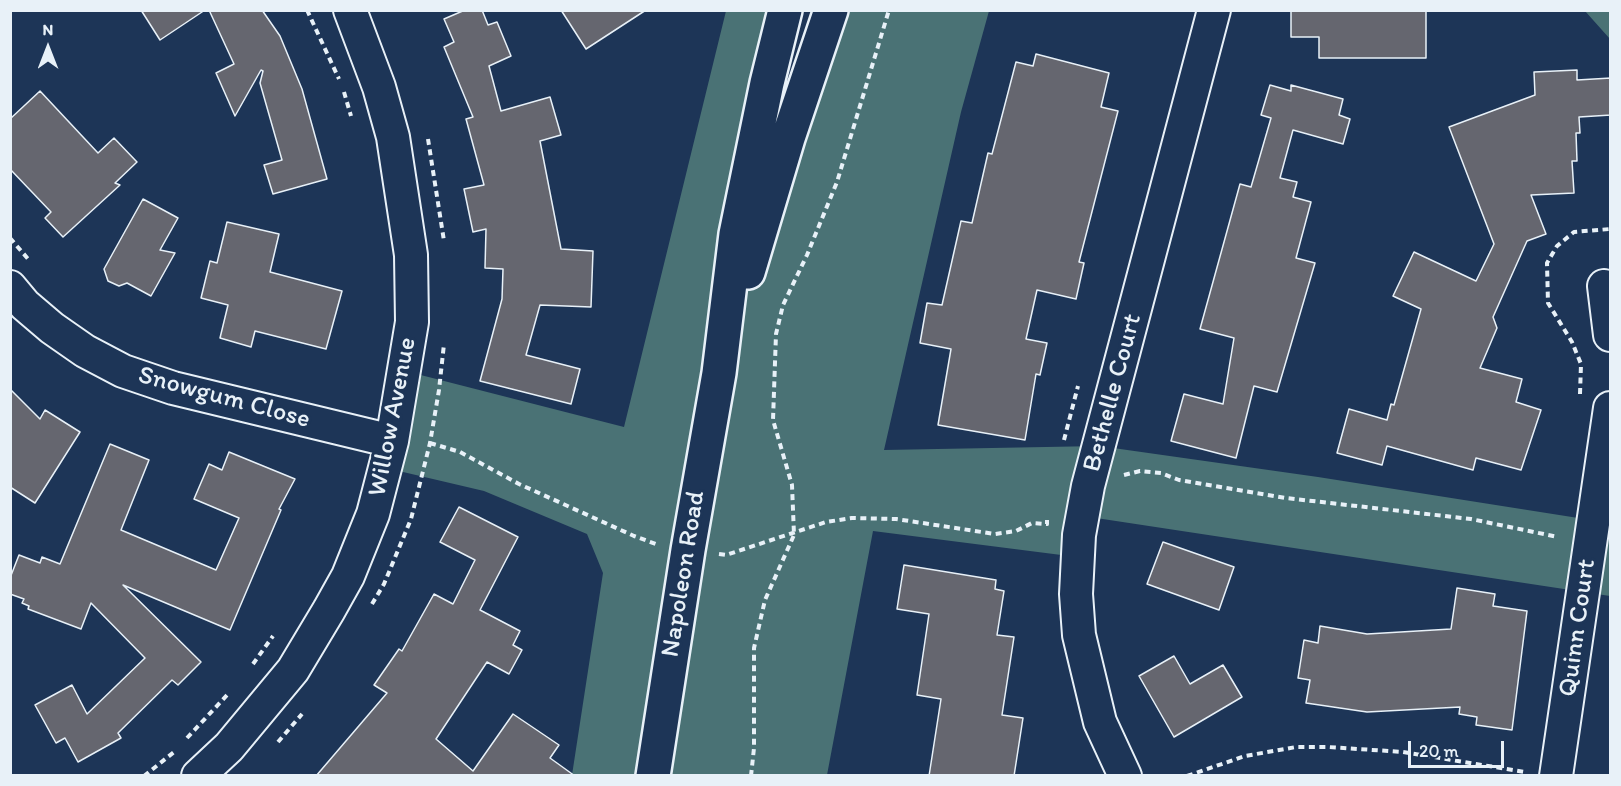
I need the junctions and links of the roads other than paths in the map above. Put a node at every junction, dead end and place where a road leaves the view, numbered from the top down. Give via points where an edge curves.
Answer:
1 (350, 10) edge
2 (785, 10) edge
3 (831, 10) edge
4 (1214, 10) edge
5 (1604, 286) dead end
6 (10, 287) edge
7 (1611, 334) edge
8 (718, 373) junction
9 (1611, 408) edge
10 (392, 441) junction
11 (1544, 774) edge
12 (198, 776) edge
13 (653, 776) edge
14 (1125, 776) edge

1 - 10 street, Willow Avenue via 393,137 411,255 412,322
2 - 8 main road, Napoleon Road via 736,234
3 - 8 main road, Napoleon Road via 788,138
4 - 14 street, Bethelle Court via 1088,486 1079,535 1079,635 1100,722
5 - 7 street
6 - 10 street, Snowgum Close via 52,328 123,371 173,388
8 - 13 main road, Napoleon Road
9 - 11 street, Quinn Court via 1592,534
10 - 12 street, Willow Avenue via 373,514 348,576 329,610 293,670 229,747

